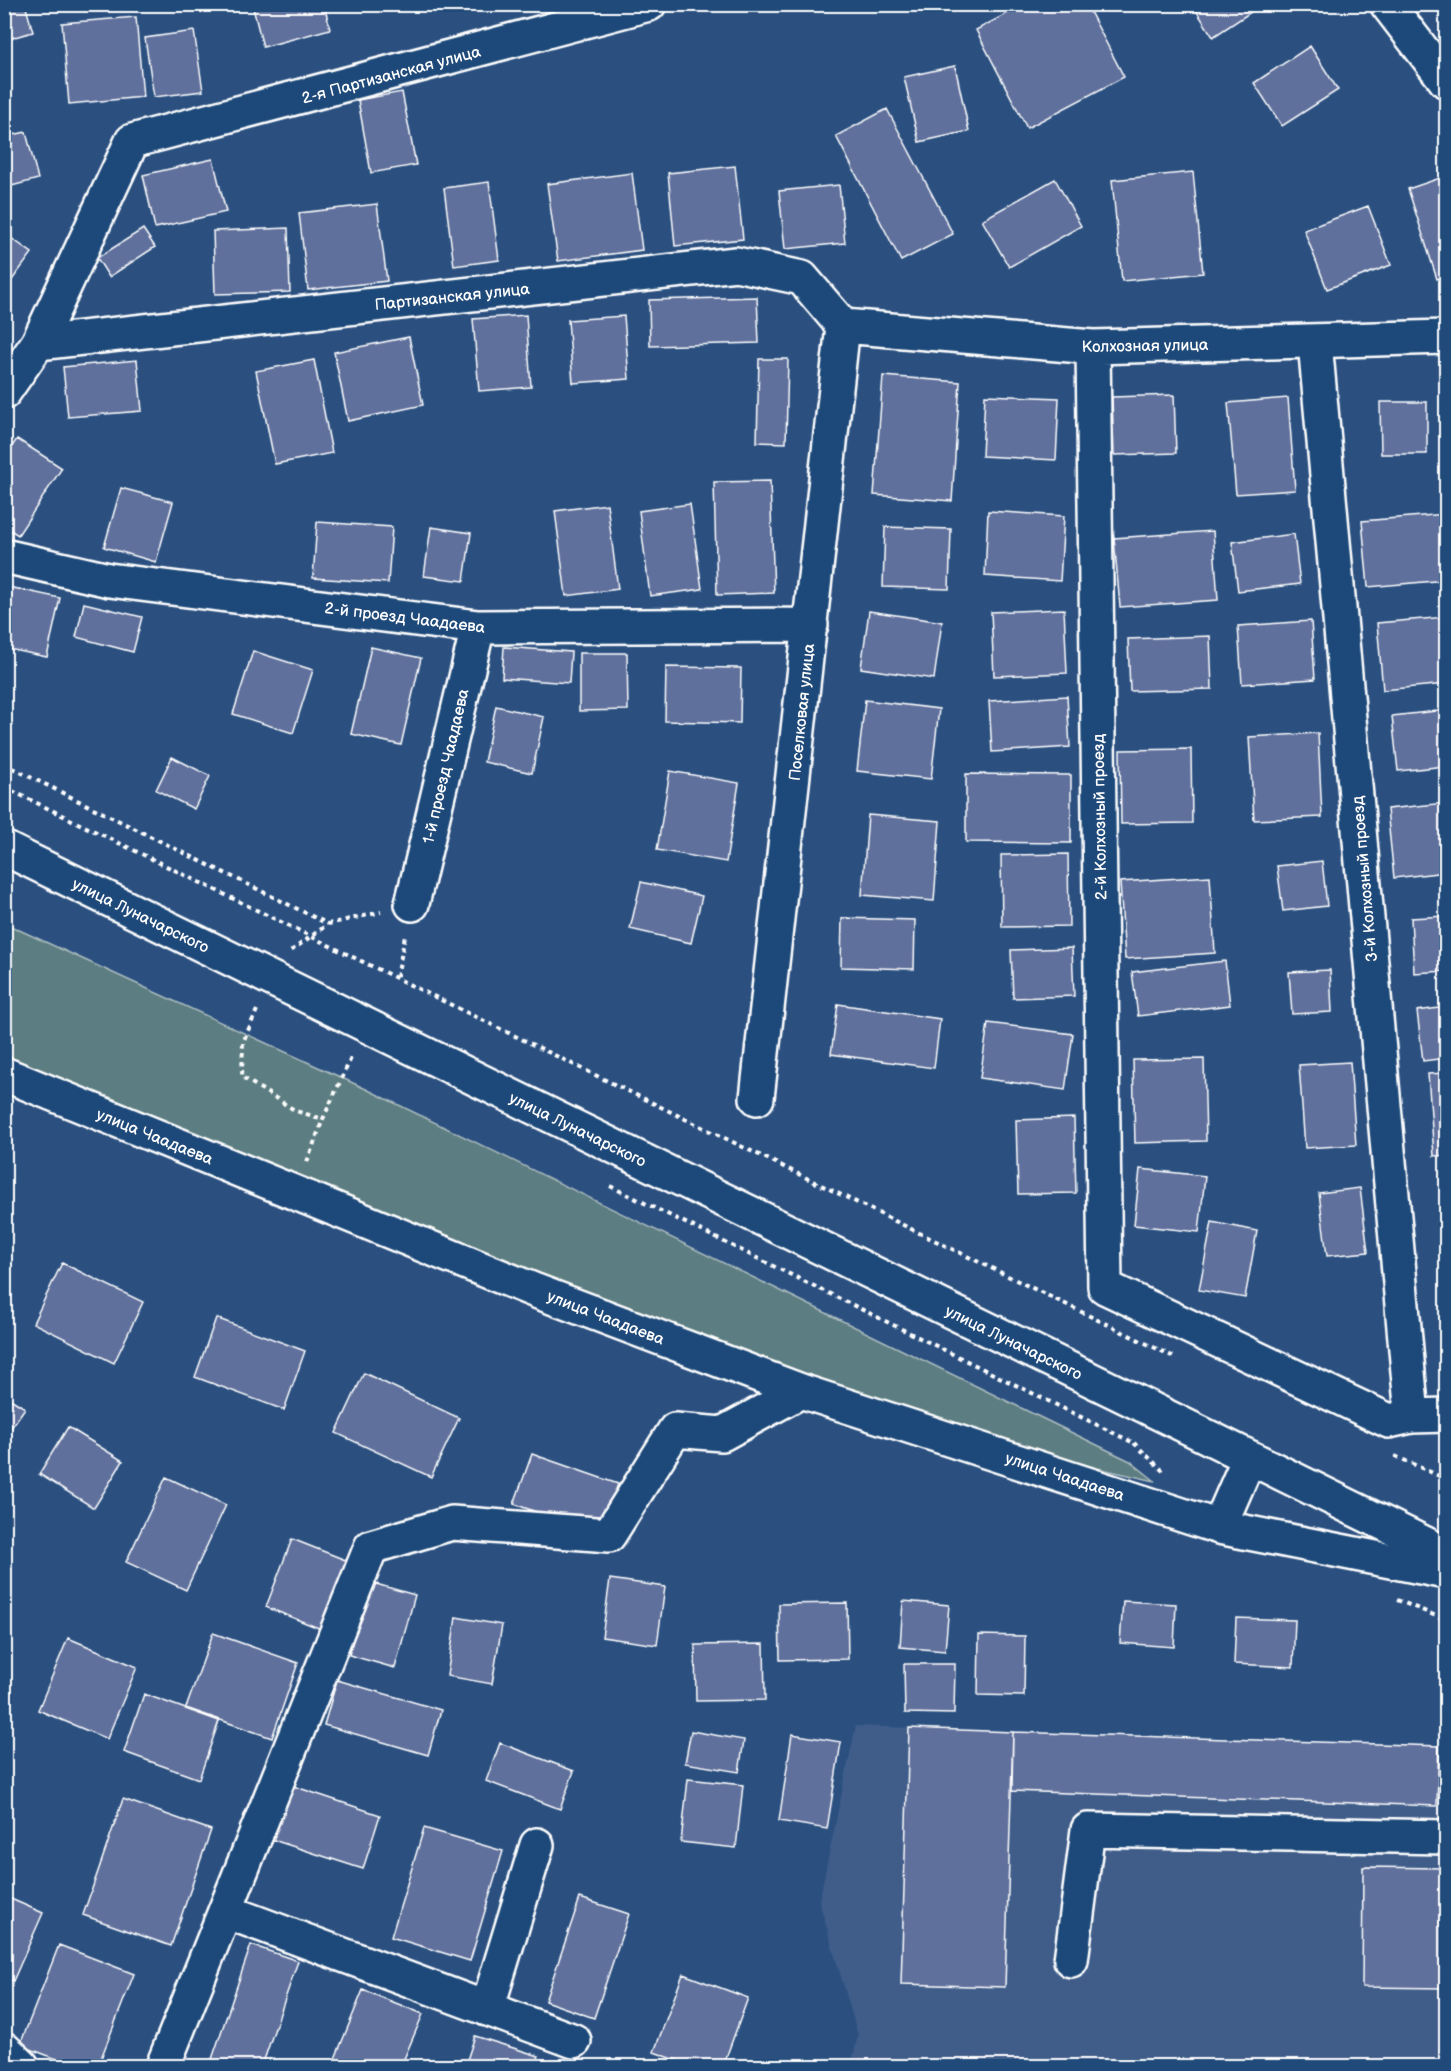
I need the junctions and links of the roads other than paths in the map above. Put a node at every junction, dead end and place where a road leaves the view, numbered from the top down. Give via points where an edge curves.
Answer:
1 (650, 4) edge
2 (1397, 8) edge
3 (1446, 81) edge
4 (843, 326) junction
5 (1446, 337) edge
6 (1315, 342) junction
7 (38, 343) junction
8 (1093, 348) junction
9 (4, 392) edge
10 (4, 556) edge
11 (811, 625) junction
12 (478, 627) junction
13 (4, 848) edge
14 (412, 904) road end
15 (4, 1074) edge
16 (757, 1098) dead end
17 (801, 1391) junction
18 (1446, 1415) edge
19 (1412, 1416) junction
20 (1249, 1458) junction
21 (1219, 1527) junction
22 (1446, 1554) edge
23 (1446, 1572) edge
24 (1446, 1836) edge
25 (537, 1845) dead end
26 (225, 1911) junction
27 (1071, 1960) dead end
28 (488, 2009) junction
29 (574, 2041) dead end
30 (4, 2049) edge
31 (22, 2067) edge
32 (163, 2067) edge

1 - 7 street, 2-я Партизанская улица via 132,141
2 - 3 street
4 - 7 street, Партизанская улица via 802,278 736,264
4 - 8 street, Колхозная улица
4 - 11 street, Поселковая улица
5 - 6 street, Колхозная улица
6 - 8 street, Колхозная улица
6 - 19 street, 3-й Колхозный проезд
7 - 9 street
8 - 19 street, 2-й Колхозный проезд via 1105,1287 1389,1421
10 - 12 street, 2-й проезд Чаадаева via 109,580
11 - 12 street, 2-й проезд Чаадаева
11 - 16 street, Поселковая улица
12 - 14 street, 1-й проезд Чаадаева
13 - 20 street, улица Луначарского, bridge
15 - 17 street, улица Чаадаева via 536,1292
17 - 21 street, улица Чаадаева
17 - 26 street via 722,1434 675,1430 609,1535 452,1523 371,1547
18 - 19 street
20 - 21 street
20 - 22 street
21 - 23 street, улица Чаадаева
24 - 27 street via 1088,1830
25 - 28 street
26 - 28 street
26 - 32 street
28 - 29 street
30 - 31 street

